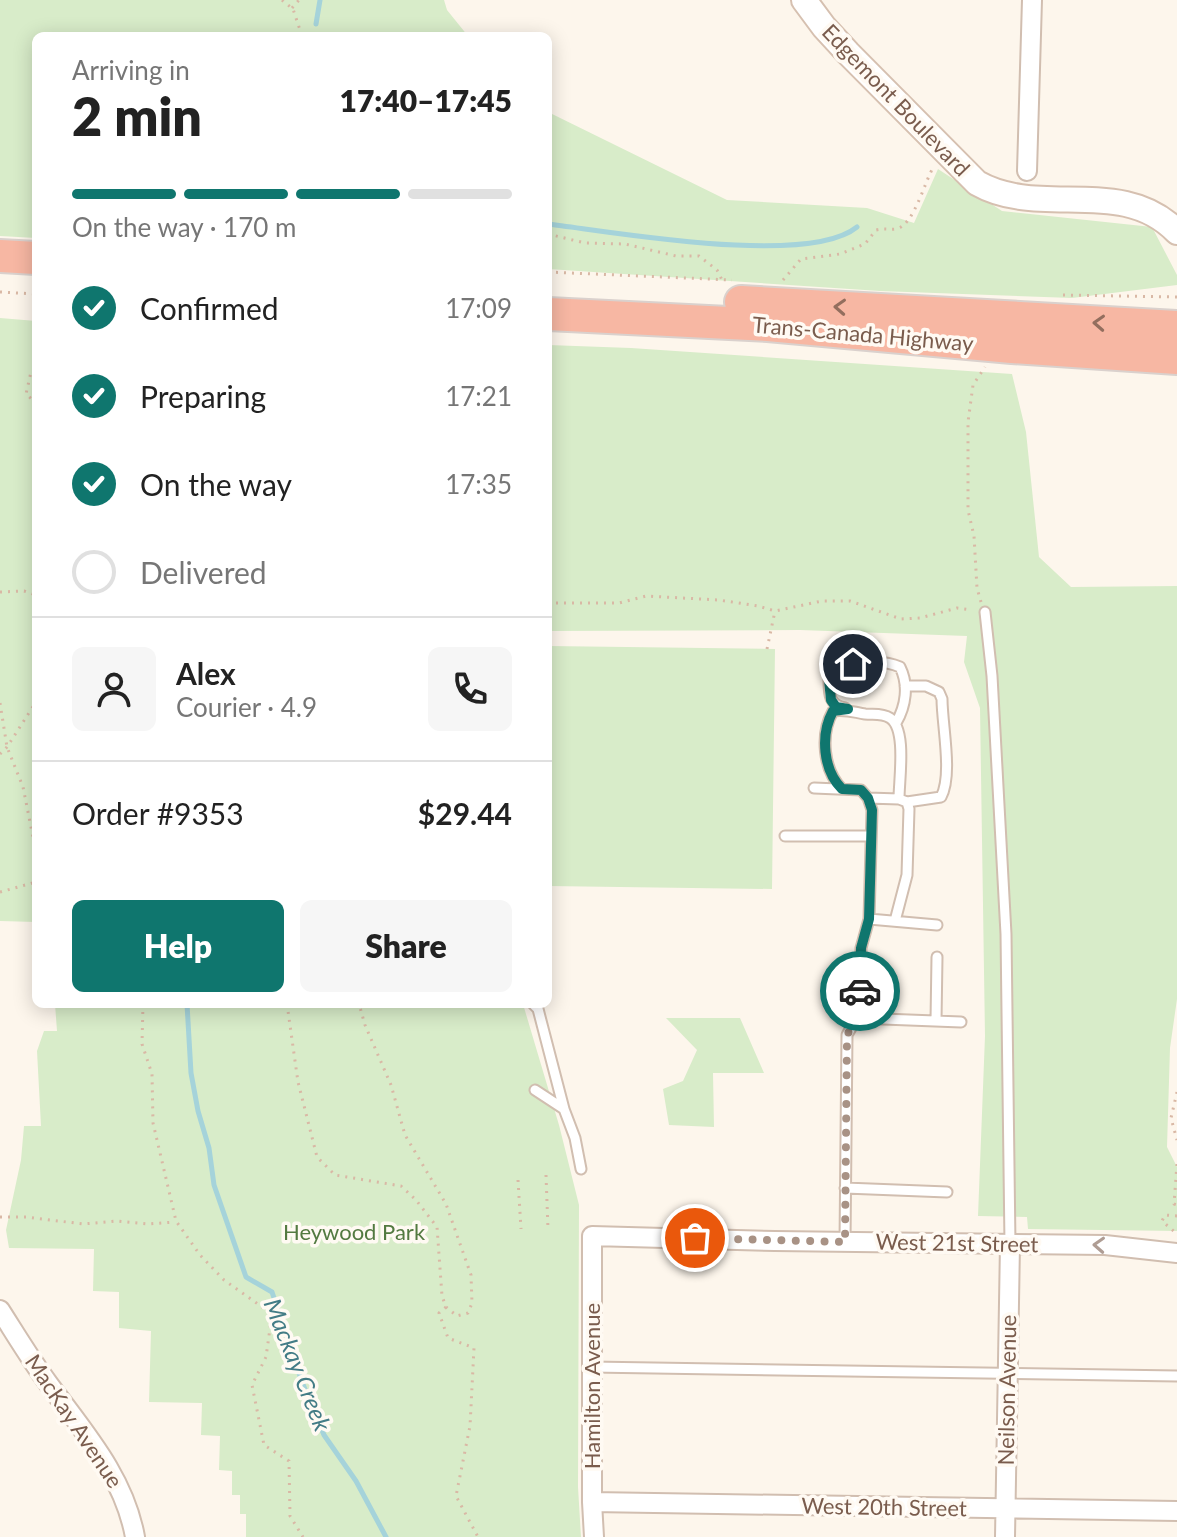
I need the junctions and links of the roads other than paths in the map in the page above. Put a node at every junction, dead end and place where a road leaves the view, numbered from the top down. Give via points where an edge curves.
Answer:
1 (804, 0) edge
2 (1032, 0) edge
3 (1027, 171) dead end
4 (1177, 232) edge
5 (0, 256) edge
6 (32, 258) edge
7 (0, 278) edge
8 (32, 280) edge
9 (552, 293) edge
10 (1176, 307) edge
11 (552, 314) edge
12 (1177, 358) edge
13 (985, 612) road end
14 (905, 686) junction
15 (848, 709) junction
16 (896, 723) junction
17 (814, 788) dead end
18 (842, 789) junction
19 (868, 798) junction
20 (903, 800) junction
21 (785, 836) dead end
22 (871, 836) junction
23 (869, 919) junction
24 (895, 921) junction
25 (937, 925) dead end
26 (937, 957) dead end
27 (537, 1008) edge
28 (857, 1018) junction
29 (936, 1021) junction
30 (961, 1022) dead end
31 (535, 1090) dead end
32 (564, 1109) junction
33 (581, 1169) dead end
34 (845, 1188) junction
35 (947, 1192) dead end
36 (592, 1236) joint
37 (845, 1242) junction
38 (1010, 1244) junction
39 (1177, 1253) edge
40 (0, 1310) edge
41 (591, 1367) junction
42 (1008, 1372) junction
43 (1177, 1376) edge
44 (592, 1502) junction
45 (1005, 1508) junction
46 (1177, 1511) edge
47 (135, 1537) edge
48 (594, 1537) edge
49 (1005, 1537) edge

1 - 4 street, Edgemont Boulevard via 944,152 993,193 1127,204 1163,219
2 - 3 street
5 - 6 highway
7 - 8 highway
10 -> 9 highway, Trans-Canada Highway via 889,309
11 - 12 highway, Trans-Canada Highway via 768,325
13 - 38 lane via 1006,934
14 - 15 lane via 905,676 893,664 853,664 829,680 831,700
14 - 16 lane
14 - 20 lane via 939,692 946,771 941,797
15 - 16 lane via 886,715
15 - 18 lane via 833,711 826,724 828,770
16 - 20 lane
17 - 18 lane
18 - 19 lane via 861,790
19 - 20 lane
19 - 22 lane
20 - 24 lane via 908,865
21 - 22 lane
22 - 23 lane
23 - 24 lane
23 - 28 lane via 861,948
24 - 25 lane
26 - 29 lane
27 - 32 lane
28 - 29 lane
28 - 34 lane via 847,1035
29 - 30 lane
31 - 32 lane
32 - 33 lane
34 - 35 lane
34 - 37 lane
36 - 37 street, West 21st Street
36 - 41 street, Hamilton Avenue
37 - 38 street, West 21st Street
39 -> 38 street, West 21st Street via 1105,1245
38 - 42 street, Neilson Avenue
40 - 47 street, MacKay Avenue via 102,1456 126,1501
41 - 42 lane
41 - 44 street, Hamilton Avenue
42 - 43 lane
42 - 45 street, Neilson Avenue
44 - 45 street, West 20th Street
44 - 48 street, Hamilton Avenue
45 - 46 street, West 20th Street
45 - 49 street, Neilson Avenue

